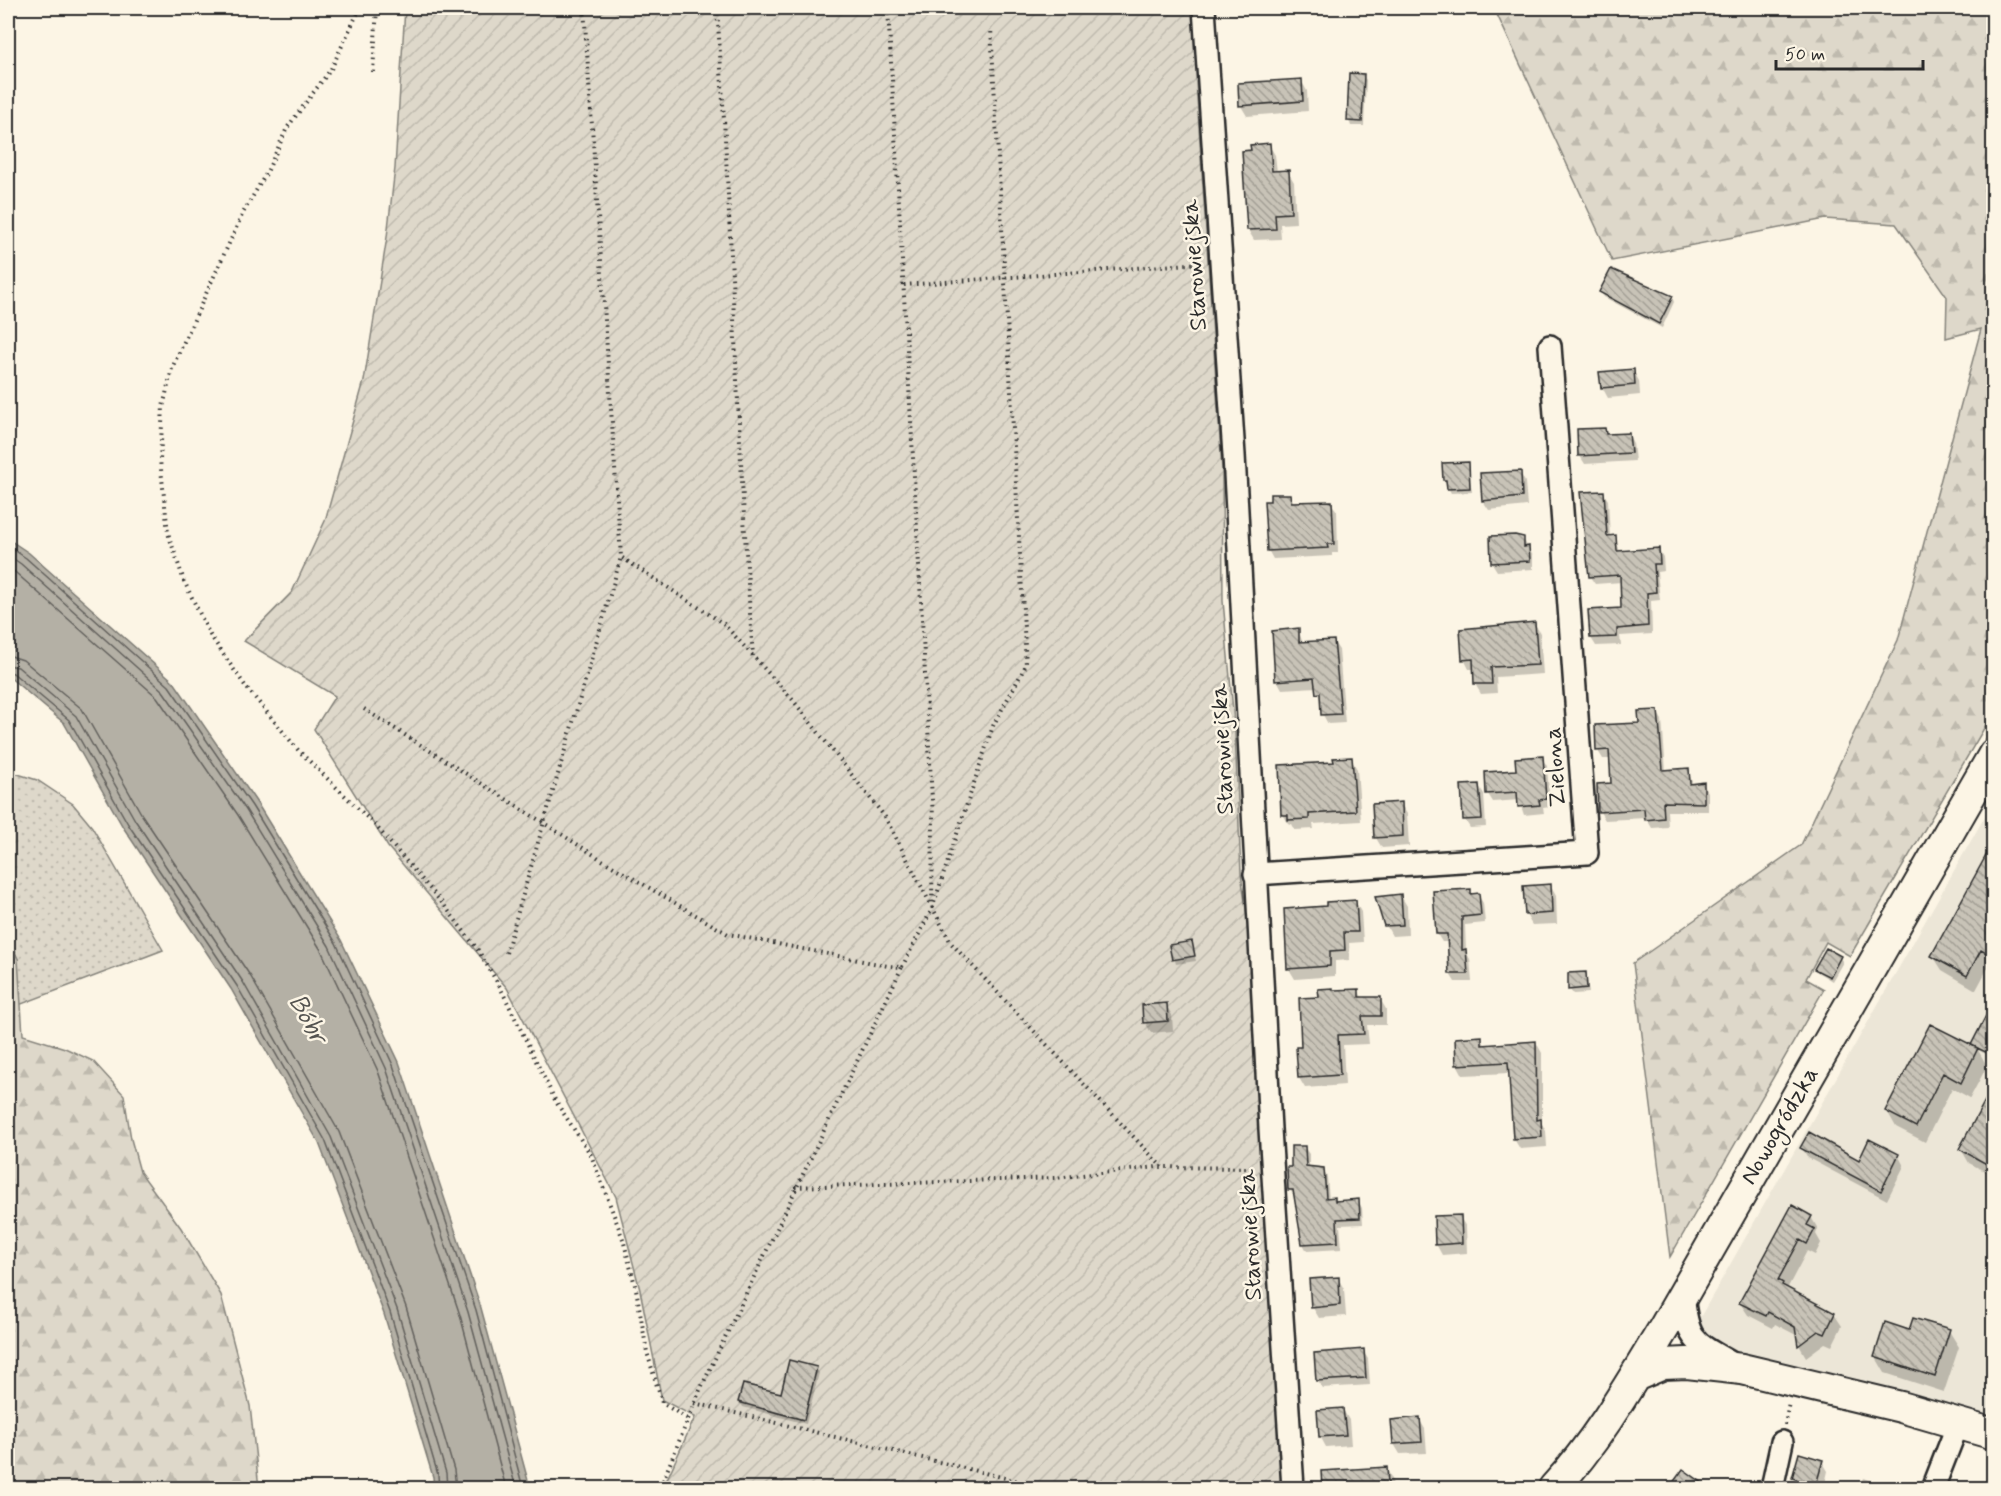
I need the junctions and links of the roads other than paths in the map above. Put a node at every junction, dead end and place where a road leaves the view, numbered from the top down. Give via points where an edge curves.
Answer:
1 (1204, 8) edge
2 (1550, 346) dead end
3 (1994, 754) edge
4 (1255, 874) junction
5 (1683, 1294) junction
6 (1742, 1369) junction
7 (1635, 1376) junction
8 (1958, 1424) junction
9 (1994, 1434) edge
10 (1782, 1442) road end
11 (1293, 1488) edge
12 (1554, 1488) edge
13 (1773, 1488) edge
14 (1933, 1488) edge

1 - 4 street, Starowiejska via 1234,454
2 - 4 street, Zielona via 1587,854
3 - 5 main road, Nowogródzka
4 - 11 street, Starowiejska
5 - 6 street via 1691,1336
5 - 7 main road, Nowogródzka
6 - 7 main road via 1663,1364
6 - 8 main road
7 - 12 main road, Nowogródzka via 1608,1421
8 - 9 main road
8 - 14 street
10 - 13 street

